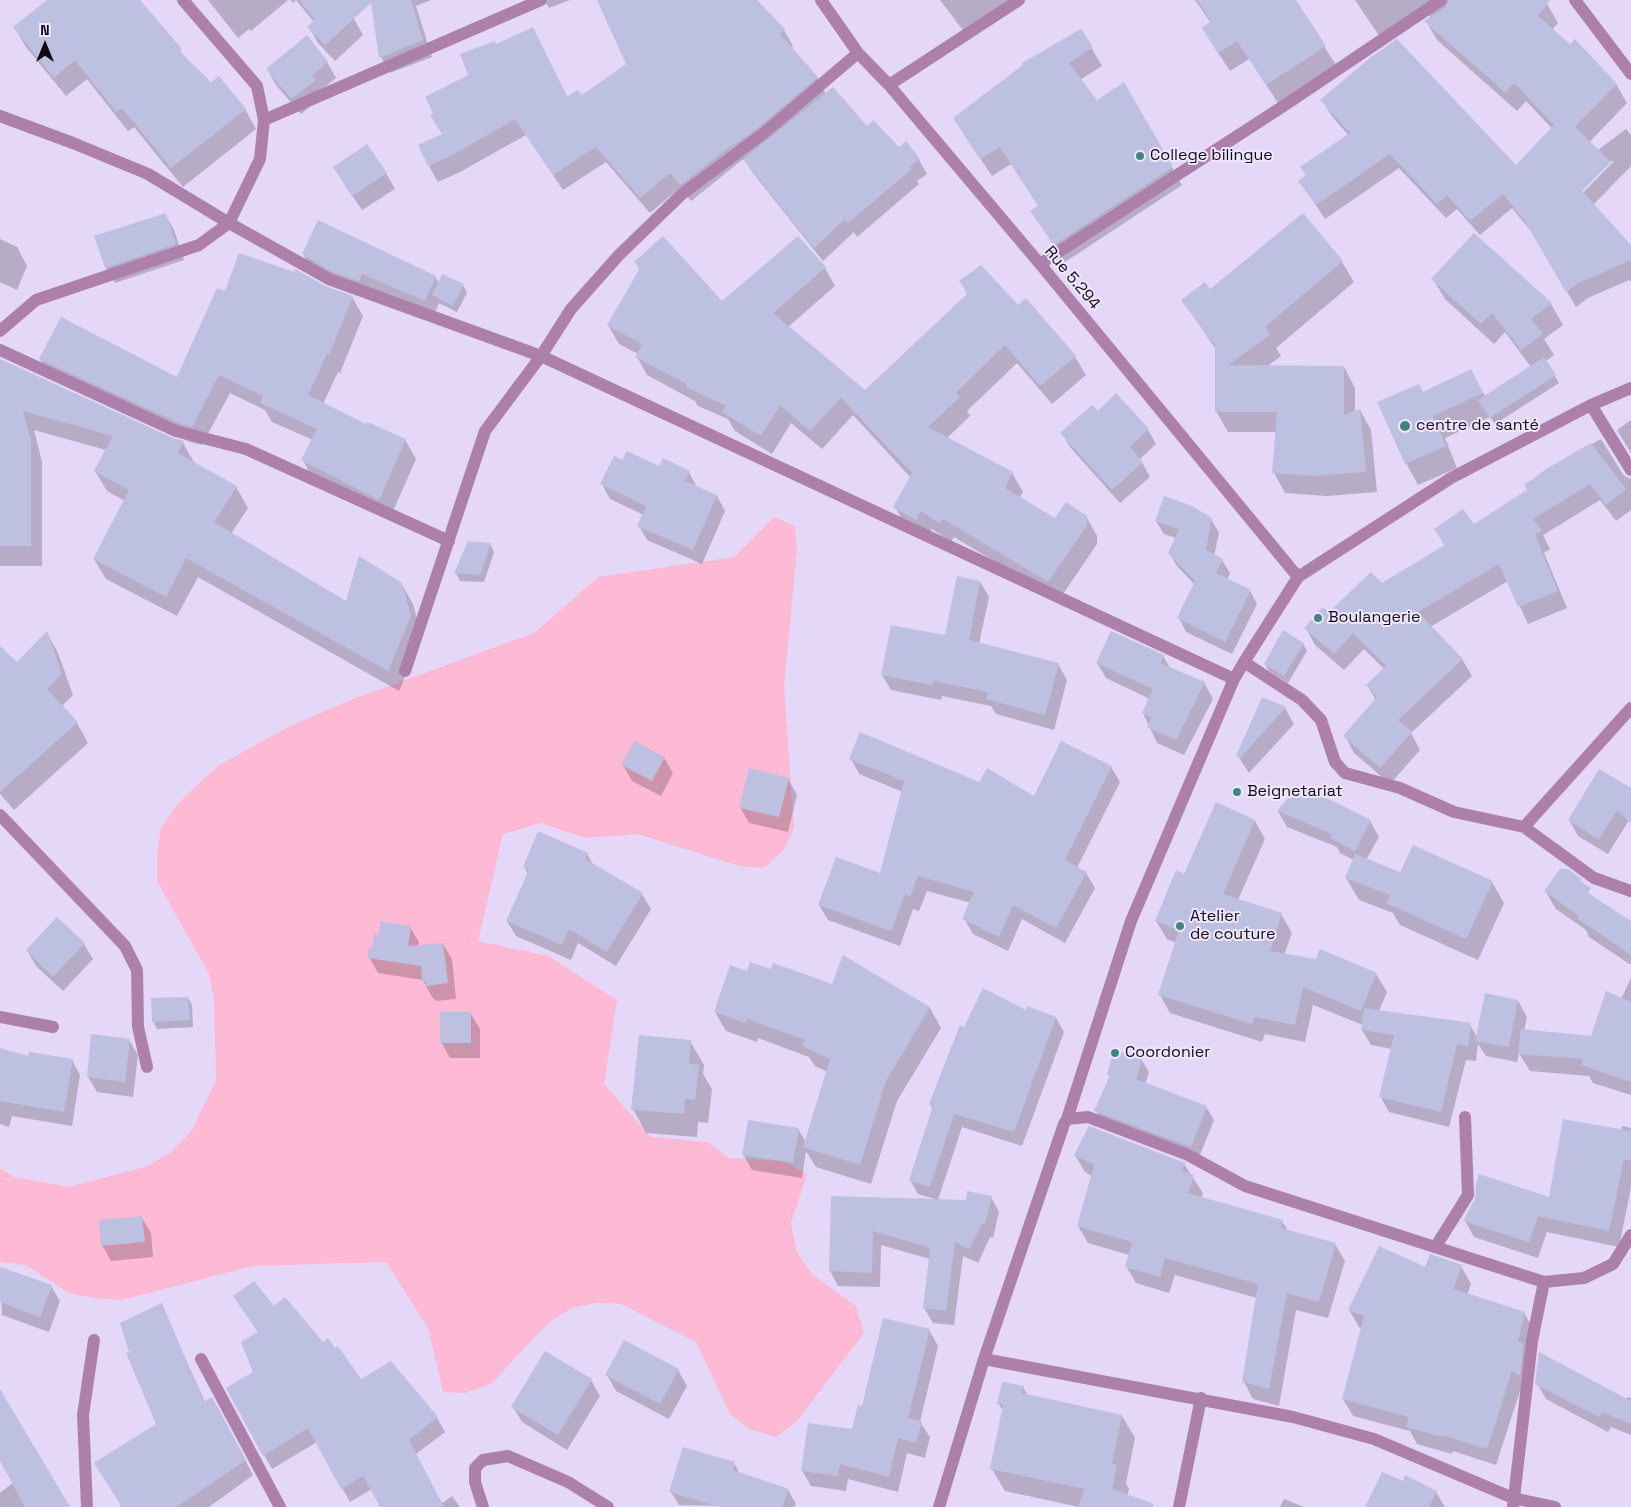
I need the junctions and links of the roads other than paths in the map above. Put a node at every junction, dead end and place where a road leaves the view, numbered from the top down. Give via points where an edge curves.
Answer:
1 (183, 0) edge
2 (542, 0) edge
3 (821, 0) edge
4 (1019, 0) edge
5 (1440, 0) edge
6 (1575, 0) edge
7 (858, 53) junction
8 (1631, 74) edge
9 (889, 85) junction
10 (0, 116) edge
11 (264, 120) junction
12 (228, 223) junction
13 (1040, 264) junction
14 (0, 330) edge
15 (0, 350) edge
16 (540, 356) junction
17 (1631, 388) edge
18 (1591, 405) junction
19 (1631, 470) edge
20 (449, 541) junction
21 (1298, 577) junction
22 (1244, 662) junction
23 (405, 671) dead end
24 (1234, 679) junction
25 (1631, 708) edge
26 (0, 815) edge
27 (1524, 827) junction
28 (1631, 891) edge
29 (0, 1017) edge
30 (52, 1027) dead end
31 (147, 1068) dead end
32 (1465, 1117) dead end
33 (1068, 1119) junction
34 (1631, 1236) edge
35 (1436, 1246) junction
36 (1544, 1282) junction
37 (94, 1340) dead end
38 (201, 1358) dead end
39 (984, 1359) junction
40 (1201, 1398) junction
41 (1513, 1502) edge
42 (87, 1507) edge
43 (280, 1507) edge
44 (483, 1507) edge
45 (608, 1507) edge
46 (938, 1507) edge
47 (1179, 1507) edge
48 (1555, 1507) edge

1 - 11 street via 257,86
2 - 11 street
3 - 7 street, Rue 5.294
4 - 9 street
5 - 13 street
6 - 8 street
7 - 9 street, Rue 5.294
7 - 16 street via 764,133 675,201 619,255 571,309
9 - 13 street, Rue 5.294
10 - 12 street via 148,174
11 - 12 street via 260,159
12 - 14 street via 199,245 36,300
12 - 16 street via 329,279
13 - 21 street, Rue 5.294
15 - 20 street via 176,431 246,448
16 - 20 street via 485,431
16 - 24 street
17 - 18 street
18 - 19 street
18 - 21 street via 1451,478
20 - 23 street
21 - 22 street
22 - 24 street
22 - 27 street via 1302,700 1321,720 1335,762 1345,773 1400,788 1454,812
24 - 33 street via 1131,920
25 - 27 street
26 - 31 street via 125,946 137,970 138,1027
27 - 28 street via 1594,878
29 - 30 street
32 - 35 street via 1468,1195
33 - 35 street via 1088,1117 1188,1155 1245,1186
33 - 39 street
34 - 36 street via 1613,1264 1584,1278
35 - 36 street
36 - 41 street via 1532,1341
37 - 42 street via 83,1415
38 - 43 street
39 - 40 street
39 - 46 street
40 - 41 street via 1294,1417 1374,1439
40 - 47 street
41 - 48 street
44 - 45 street via 475,1482 475,1468 483,1460 508,1456 568,1482

